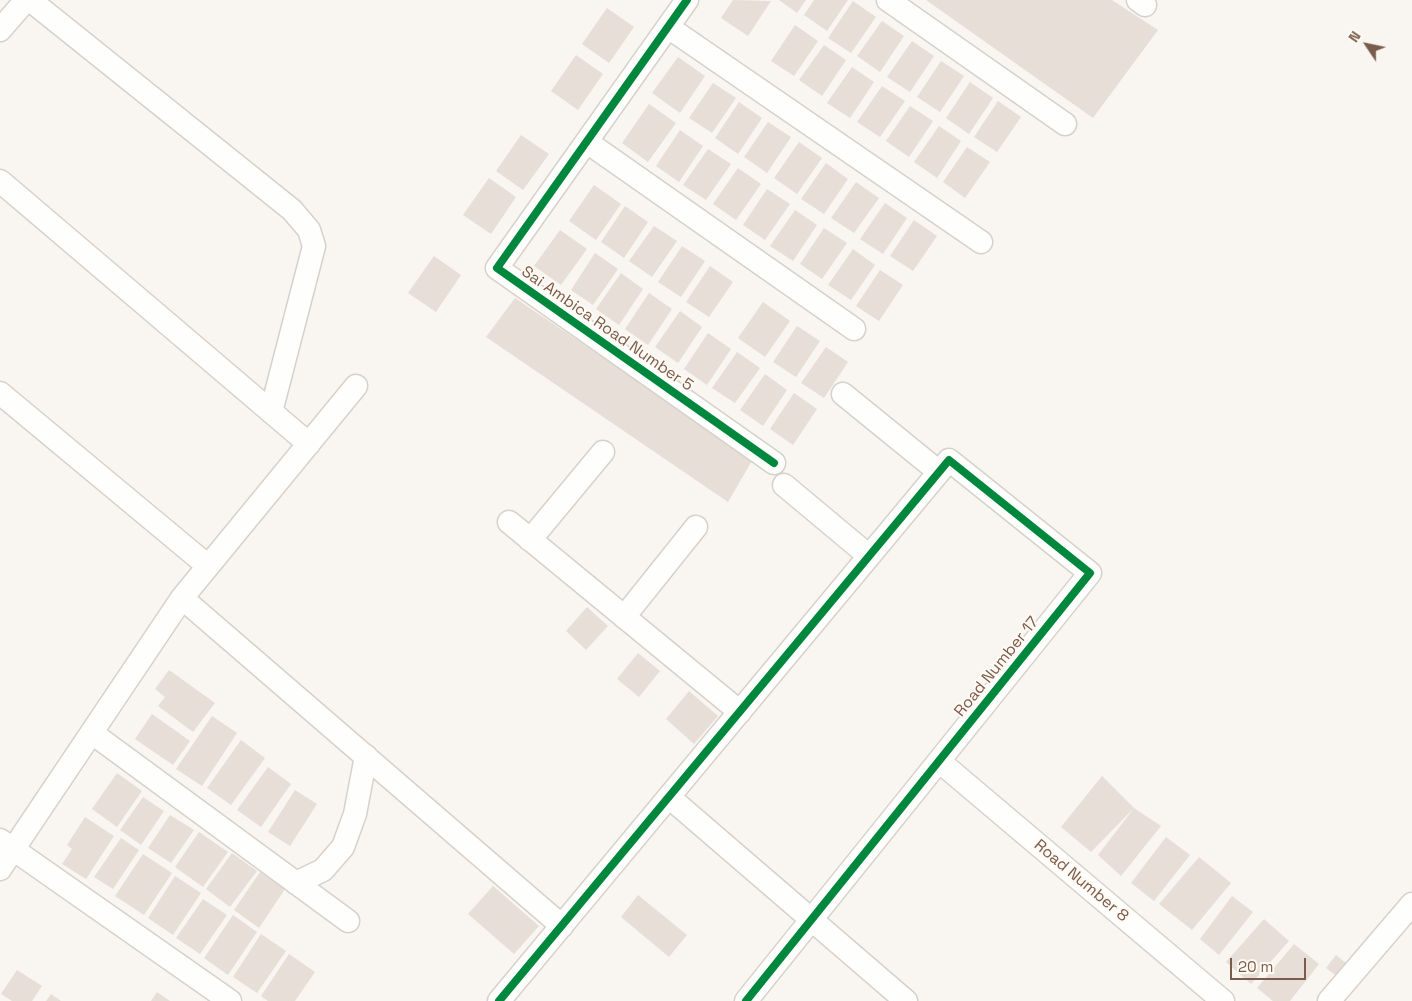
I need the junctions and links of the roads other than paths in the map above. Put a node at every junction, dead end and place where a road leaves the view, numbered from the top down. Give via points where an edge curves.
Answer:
1 (28, 0) edge
2 (687, 0) edge
3 (888, 0) edge
4 (668, 27) junction
5 (0, 30) edge
6 (1065, 124) dead end
7 (587, 142) junction
8 (0, 181) edge
9 (981, 242) dead end
10 (854, 329) dead end
11 (356, 386) dead end
12 (0, 393) edge
13 (843, 394) dead end
14 (271, 412) junction
15 (309, 444) junction
16 (603, 452) dead end
17 (774, 463) dead end
18 (944, 466) junction
19 (784, 485) dead end
20 (508, 522) dead end
21 (696, 527) dead end
22 (530, 540) junction
23 (869, 556) junction
24 (208, 566) junction
25 (182, 598) junction
26 (624, 617) junction
27 (740, 712) junction
28 (92, 733) junction
29 (366, 756) junction
30 (939, 760) junction
31 (669, 797) junction
32 (7, 845) edge
33 (0, 869) edge
34 (296, 882) junction
35 (1412, 904) edge
36 (812, 920) junction
37 (348, 921) dead end
38 (562, 926) junction
39 (230, 1001) edge
40 (499, 1001) edge
41 (746, 1001) edge
42 (906, 1001) edge
43 (1223, 1001) edge
44 (1329, 1001) edge

1 - 5 street
1 - 14 street via 292,210 309,230 314,246
2 - 4 street, Sai Ambica Road Number 5
3 - 6 street
4 - 7 street, Sai Ambica Road Number 5
4 - 9 street
7 - 10 street
7 - 17 street, Sai Ambica Road Number 5 via 498,268
8 - 14 street
11 - 15 street
12 - 24 street
13 - 18 street
14 - 15 street
15 - 24 street
16 - 22 street
18 - 23 street
18 - 30 street, Road Number 17 via 1090,573
19 - 23 street
20 - 22 street
21 - 26 street
22 - 26 street
23 - 27 street
24 - 25 street
25 - 28 street
25 - 29 street
26 - 27 street
27 - 31 street
28 - 32 street
28 - 34 street
29 - 34 street via 355,814 342,847 323,870
29 - 38 street
30 - 36 street, Road Number 17
30 - 43 street, Road Number 8
31 - 36 street
31 - 38 street
32 - 33 street
32 - 39 street
34 - 37 street
35 - 44 street
36 - 41 street, Road Number 17
36 - 42 street
38 - 40 street

